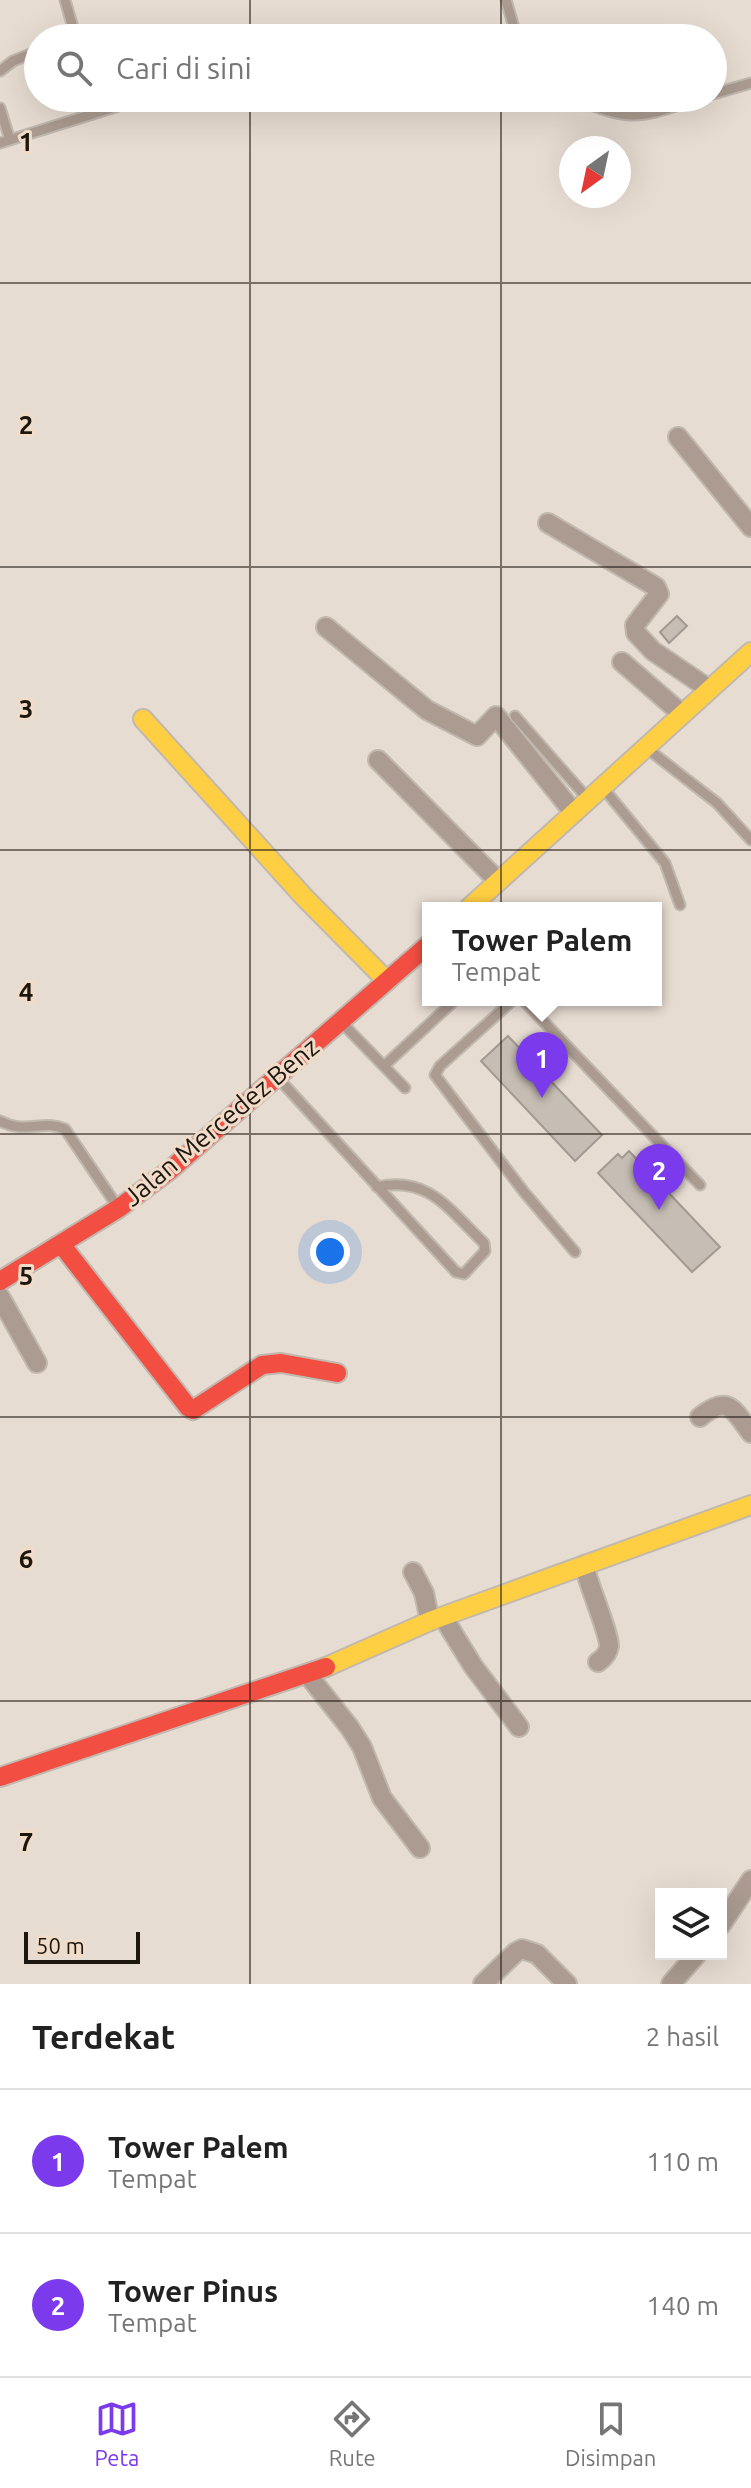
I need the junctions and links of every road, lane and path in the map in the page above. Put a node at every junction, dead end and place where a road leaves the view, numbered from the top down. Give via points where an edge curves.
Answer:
1 (65, 0) edge
2 (506, 0) edge
3 (72, 24) edge
4 (513, 24) edge
5 (24, 57) edge
6 (0, 71) edge
7 (751, 83) edge
8 (727, 90) edge
9 (0, 108) edge
10 (95, 112) edge
11 (609, 112) edge
12 (656, 112) edge
13 (5, 142) edge
14 (678, 437) dead end
15 (548, 523) dead end
16 (751, 527) edge
17 (326, 627) dead end
18 (653, 651) junction
19 (751, 652) edge
20 (709, 689) junction
21 (682, 714) junction
22 (515, 716) dead end
23 (143, 719) dead end
24 (646, 747) junction
25 (378, 760) dead end
26 (589, 800) junction
27 (751, 840) edge
28 (498, 881) junction
29 (475, 902) edge
30 (680, 905) dead end
31 (422, 950) edge
32 (387, 981) junction
33 (449, 1006) edge
34 (506, 1006) edge
35 (529, 1006) edge
36 (341, 1022) junction
37 (384, 1066) junction
38 (277, 1078) junction
39 (405, 1088) dead end
40 (0, 1121) edge
41 (700, 1185) dead end
42 (377, 1187) junction
43 (119, 1208) junction
44 (61, 1244) junction
45 (575, 1252) dead end
46 (0, 1281) edge
47 (0, 1297) edge
48 (37, 1363) dead end
49 (337, 1373) dead end
50 (700, 1417) dead end
51 (751, 1433) edge
52 (751, 1505) edge
53 (584, 1565) junction
54 (413, 1572) dead end
55 (437, 1619) junction
56 (598, 1662) dead end
57 (308, 1675) junction
58 (519, 1727) dead end
59 (0, 1777) edge
60 (420, 1848) dead end
61 (751, 1880) edge
62 (727, 1916) edge
63 (692, 1960) edge
64 (483, 1984) edge
65 (567, 1984) edge
66 (671, 1984) edge

1 - 3 lane
2 - 4 lane
5 - 6 lane
7 - 8 lane
9 - 13 lane
10 - 13 lane
11 - 12 lane via 631,117
14 - 16 street
15 - 18 street via 659,590 634,629
17 - 26 street via 427,710 477,736 496,716
18 - 20 street
18 - 21 street via 629,668
19 - 20 street
20 - 21 street
21 - 24 street
22 - 26 lane
23 - 32 street
24 - 26 street
24 - 27 lane via 717,803
25 - 28 street
26 - 28 street
26 - 30 lane via 665,863
28 - 29 street
31 - 32 street, Jalan Mercedez Benz
32 - 36 street, Jalan Mercedez Benz
33 - 37 lane
34 - 45 lane via 435,1075
35 - 41 lane
36 - 37 lane
36 - 38 street, Jalan Mercedez Benz
37 - 39 lane
38 - 42 lane
38 - 43 street, Jalan Mercedez Benz
40 - 43 lane via 24,1129 55,1124 65,1129
42 - 42 lane via 407,1183 434,1195 484,1243 485,1251 464,1274 456,1272
43 - 44 street, Jalan Mercedez Benz
44 - 46 street, Jalan Mercedez Benz
44 - 49 street via 193,1410 262,1365 274,1362
47 - 48 street
50 - 51 street via 724,1404
52 - 53 street
53 - 55 street
53 - 56 street via 608,1643 607,1654
54 - 55 street
55 - 57 street
55 - 58 street
57 - 59 street
57 - 60 street via 356,1738 382,1798
61 - 62 street
63 - 66 street
64 - 65 street via 522,1949 537,1954

